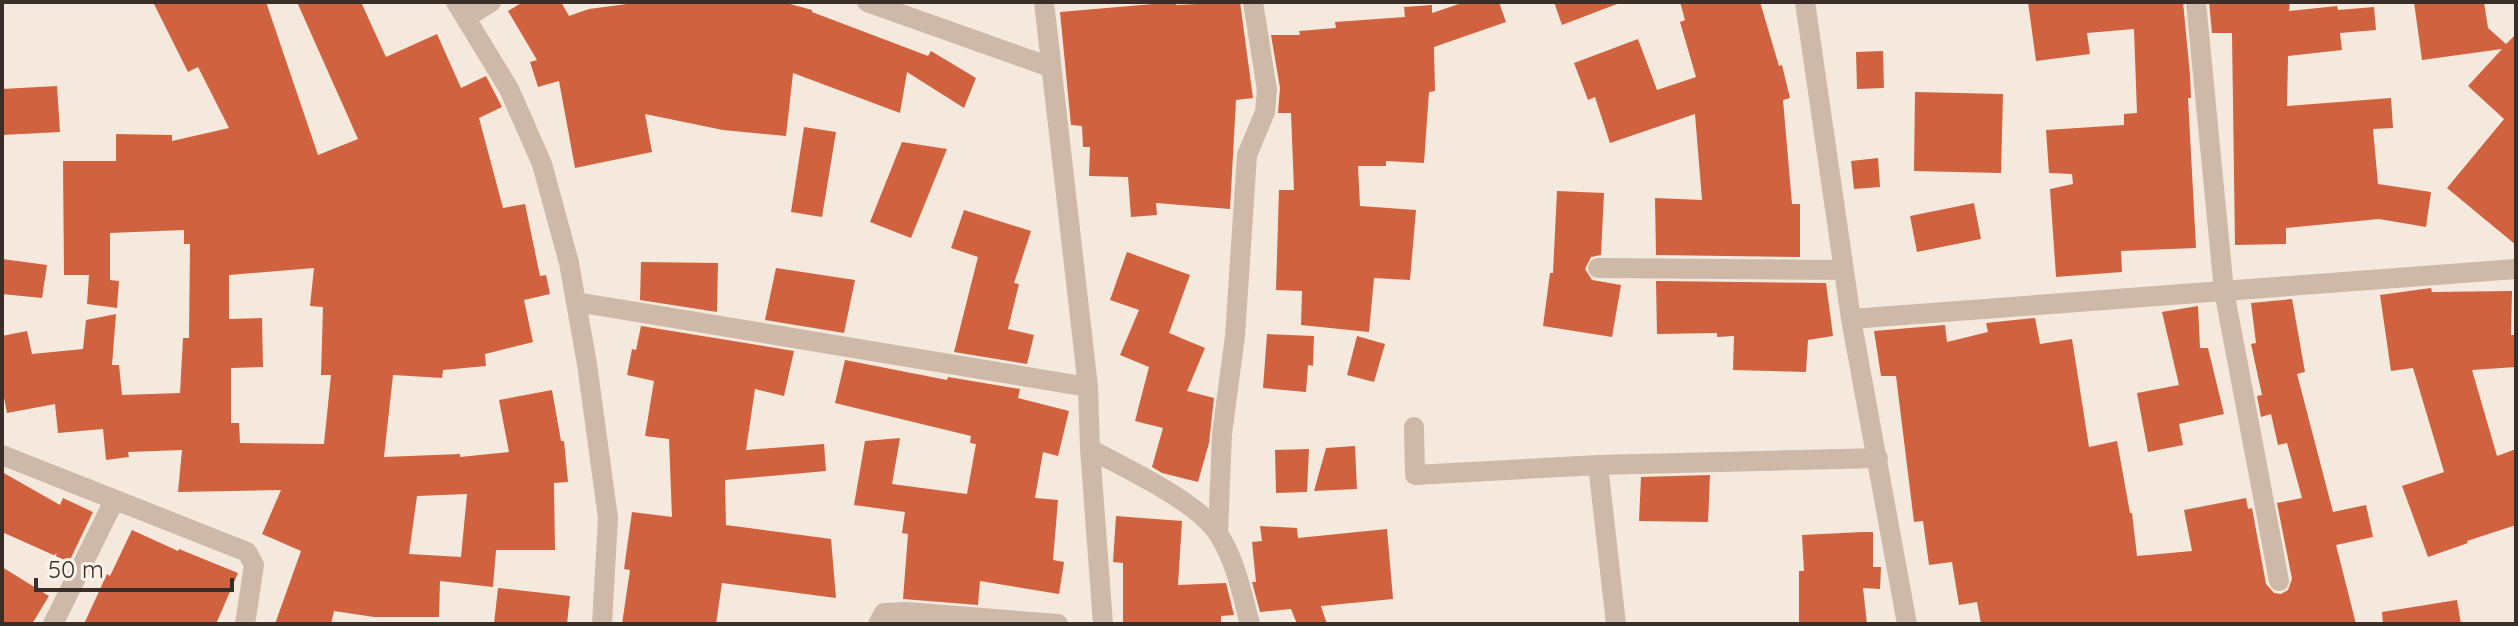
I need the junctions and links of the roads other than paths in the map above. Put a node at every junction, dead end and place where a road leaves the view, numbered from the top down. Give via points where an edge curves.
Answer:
1 (491, 2) edge
2 (867, 2) edge
3 (1044, 2) edge
4 (1253, 2) edge
5 (1805, 2) edge
6 (2196, 2) edge
7 (462, 10) edge
8 (1050, 67) junction
9 (1598, 268) dead end
10 (2516, 269) edge
11 (1844, 270) junction
12 (2224, 291) junction
13 (576, 302) junction
14 (1851, 319) junction
15 (1088, 387) junction
16 (1414, 427) dead end
17 (1090, 449) junction
18 (2, 455) edge
19 (1878, 458) junction
20 (1598, 465) junction
21 (114, 501) junction
22 (1218, 533) junction
23 (2279, 581) dead end
24 (53, 624) edge
25 (245, 624) edge
26 (602, 624) edge
27 (878, 624) edge
28 (1058, 624) edge
29 (1103, 624) edge
30 (1250, 624) edge
31 (1616, 624) edge
32 (1907, 624) edge

1 - 7 street
2 - 8 street
3 - 8 street
4 - 22 street via 1267,90 1265,112 1247,155
5 - 11 street
6 - 12 street
7 - 13 street via 509,89 542,164
8 - 15 street
9 - 11 street
10 - 12 street
11 - 14 street
12 - 14 street
12 - 23 street
13 - 15 street
13 - 26 street via 608,518
14 - 19 street
15 - 17 street
16 - 20 street via 1415,475
17 - 22 street via 1180,498
17 - 29 street
18 - 21 street
19 - 20 street
19 - 32 street
20 - 31 street
21 - 24 street
21 - 25 street via 247,552 254,565
22 - 30 street via 1237,572
27 - 28 street via 884,613 906,612

